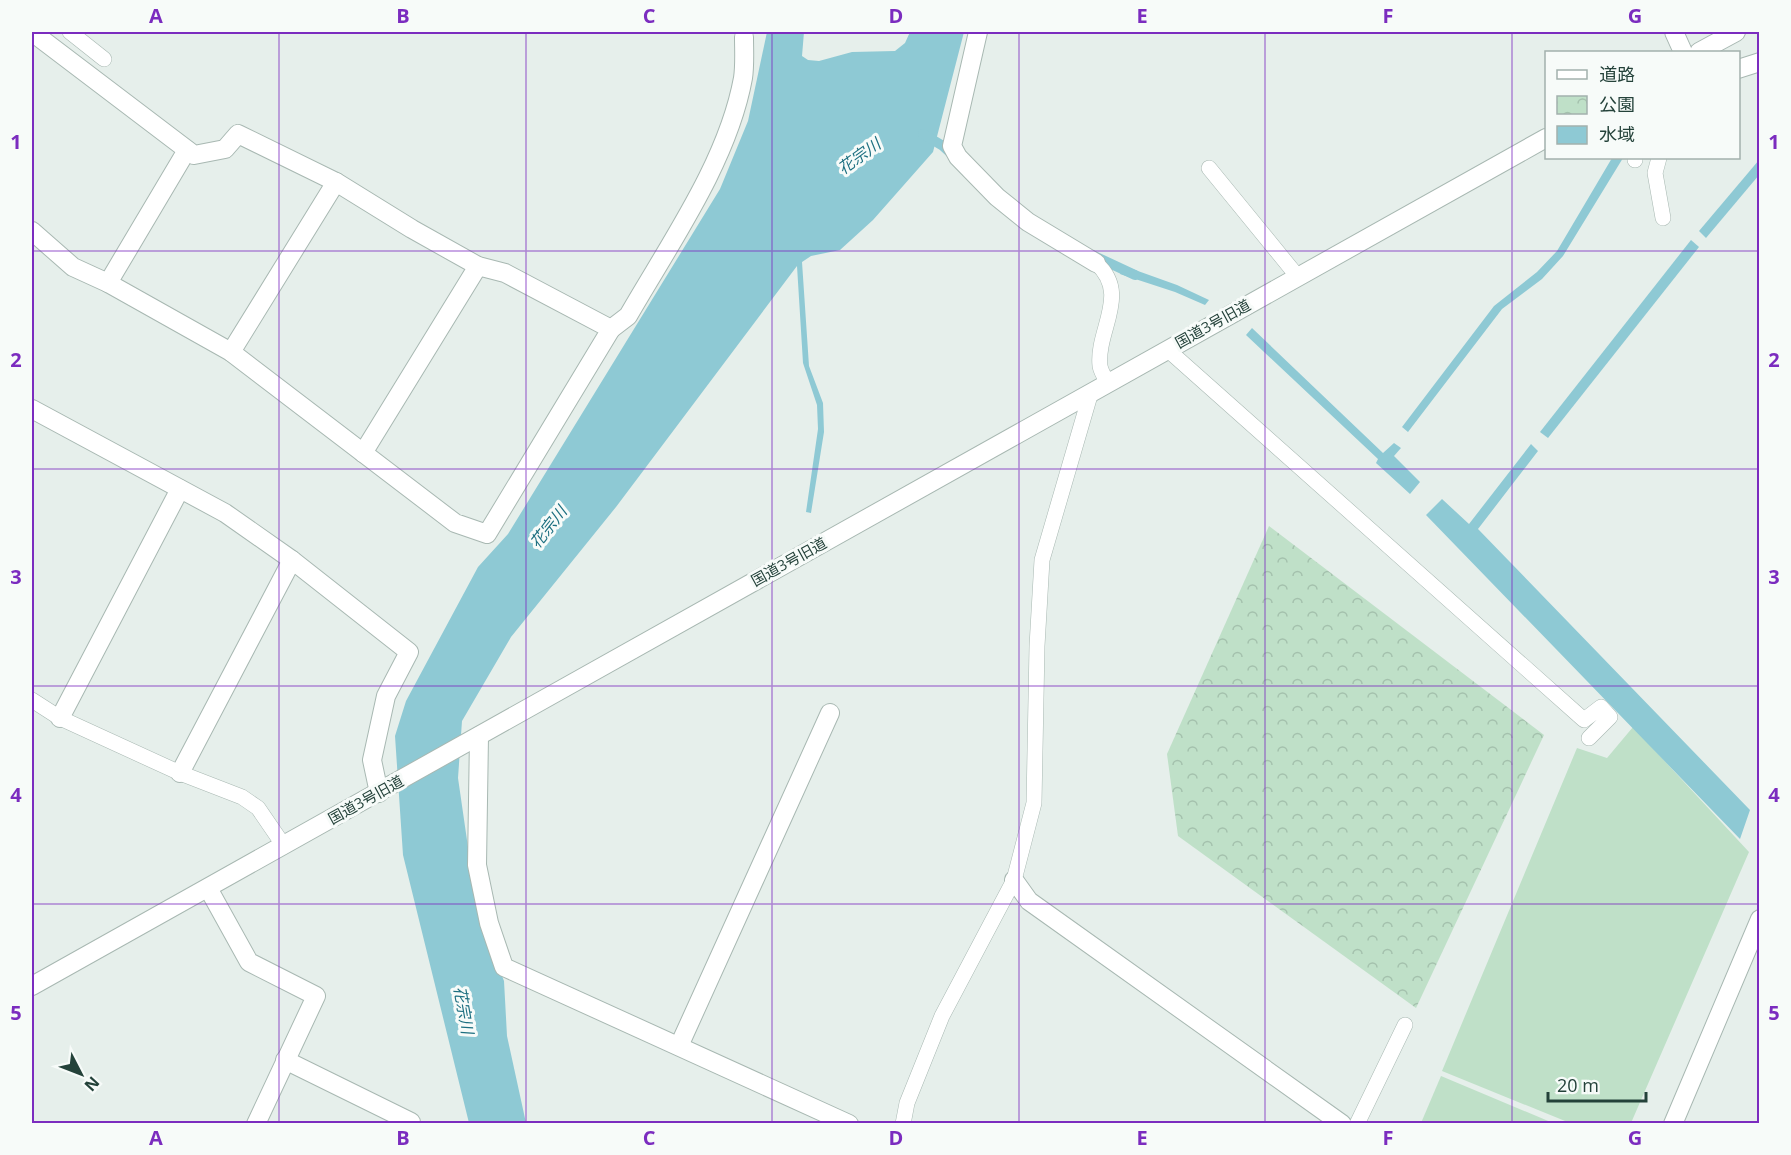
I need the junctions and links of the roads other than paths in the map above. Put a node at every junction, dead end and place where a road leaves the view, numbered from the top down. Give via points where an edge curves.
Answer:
1 (32, 32) edge
2 (70, 32) edge
3 (978, 32) edge
4 (1674, 32) edge
5 (1736, 32) edge
6 (742, 34) edge
7 (1683, 51) edge
8 (1701, 51) edge
9 (104, 59) dead end
10 (1760, 62) edge
11 (1740, 68) edge
12 (1545, 139) edge
13 (187, 150) junction
14 (1659, 159) edge
15 (1209, 168) dead end
16 (336, 182) junction
17 (1663, 218) dead end
18 (32, 231) edge
19 (1096, 263) joint
20 (478, 266) junction
21 (1298, 277) junction
22 (108, 283) junction
23 (611, 329) junction
24 (1168, 350) junction
25 (231, 352) junction
26 (1108, 383) junction
27 (1091, 393) junction
28 (32, 409) edge
29 (363, 453) junction
30 (180, 489) junction
31 (292, 560) junction
32 (32, 700) edge
33 (830, 713) dead end
34 (60, 718) junction
35 (1589, 738) dead end
36 (475, 739) junction
37 (180, 773) junction
38 (383, 791) junction
39 (284, 846) junction
40 (1014, 880) junction
41 (208, 888) junction
42 (1760, 919) edge
43 (32, 986) edge
44 (1405, 1025) dead end
45 (679, 1046) junction
46 (285, 1060) junction
47 (819, 1118) edge
48 (411, 1122) edge
49 (256, 1124) edge
50 (849, 1124) edge
51 (903, 1124) edge
52 (1342, 1124) edge
53 (1358, 1124) edge
54 (1673, 1124) edge

1 - 13 street
2 - 9 lane
3 - 19 street via 952,146 997,197 1028,222
4 - 7 street
5 - 8 street
6 - 23 street via 743,77 724,144 628,316
10 - 11 street
12 - 21 street, 国道3号旧道
13 - 16 street via 194,155 225,149 238,134
13 - 22 street
14 - 17 lane via 1655,173
15 - 21 lane
16 - 20 street
16 - 25 street
18 - 22 street via 73,267
19 - 26 lane via 1106,271 1112,290 1100,368
20 - 23 street via 505,273
20 - 29 street
21 - 24 street, 国道3号旧道
22 - 25 street
23 - 29 street via 487,534 455,523
24 - 26 street, 国道3号旧道
24 - 35 lane via 1584,720 1601,707 1610,717
25 - 29 street
26 - 27 street, 国道3号旧道
27 - 36 street, 国道3号旧道
27 - 40 lane via 1041,560 1034,803
28 - 30 street
30 - 31 street via 225,513
30 - 34 street
31 - 37 street
31 - 38 street via 409,652 386,696 372,760
32 - 34 lane
33 - 45 street
34 - 37 lane
36 - 38 street, 国道3号旧道
36 - 45 street via 477,865 489,923 504,967
37 - 39 lane via 242,797 258,808
38 - 39 street, 国道3号旧道
39 - 41 street, 国道3号旧道
40 - 51 lane via 942,1016 907,1104
40 - 52 street via 1029,901
41 - 43 street, 国道3号旧道
41 - 46 street via 249,962 316,996
42 - 54 street
44 - 53 lane
45 - 47 street
46 - 48 street
46 - 49 street
47 - 50 street

